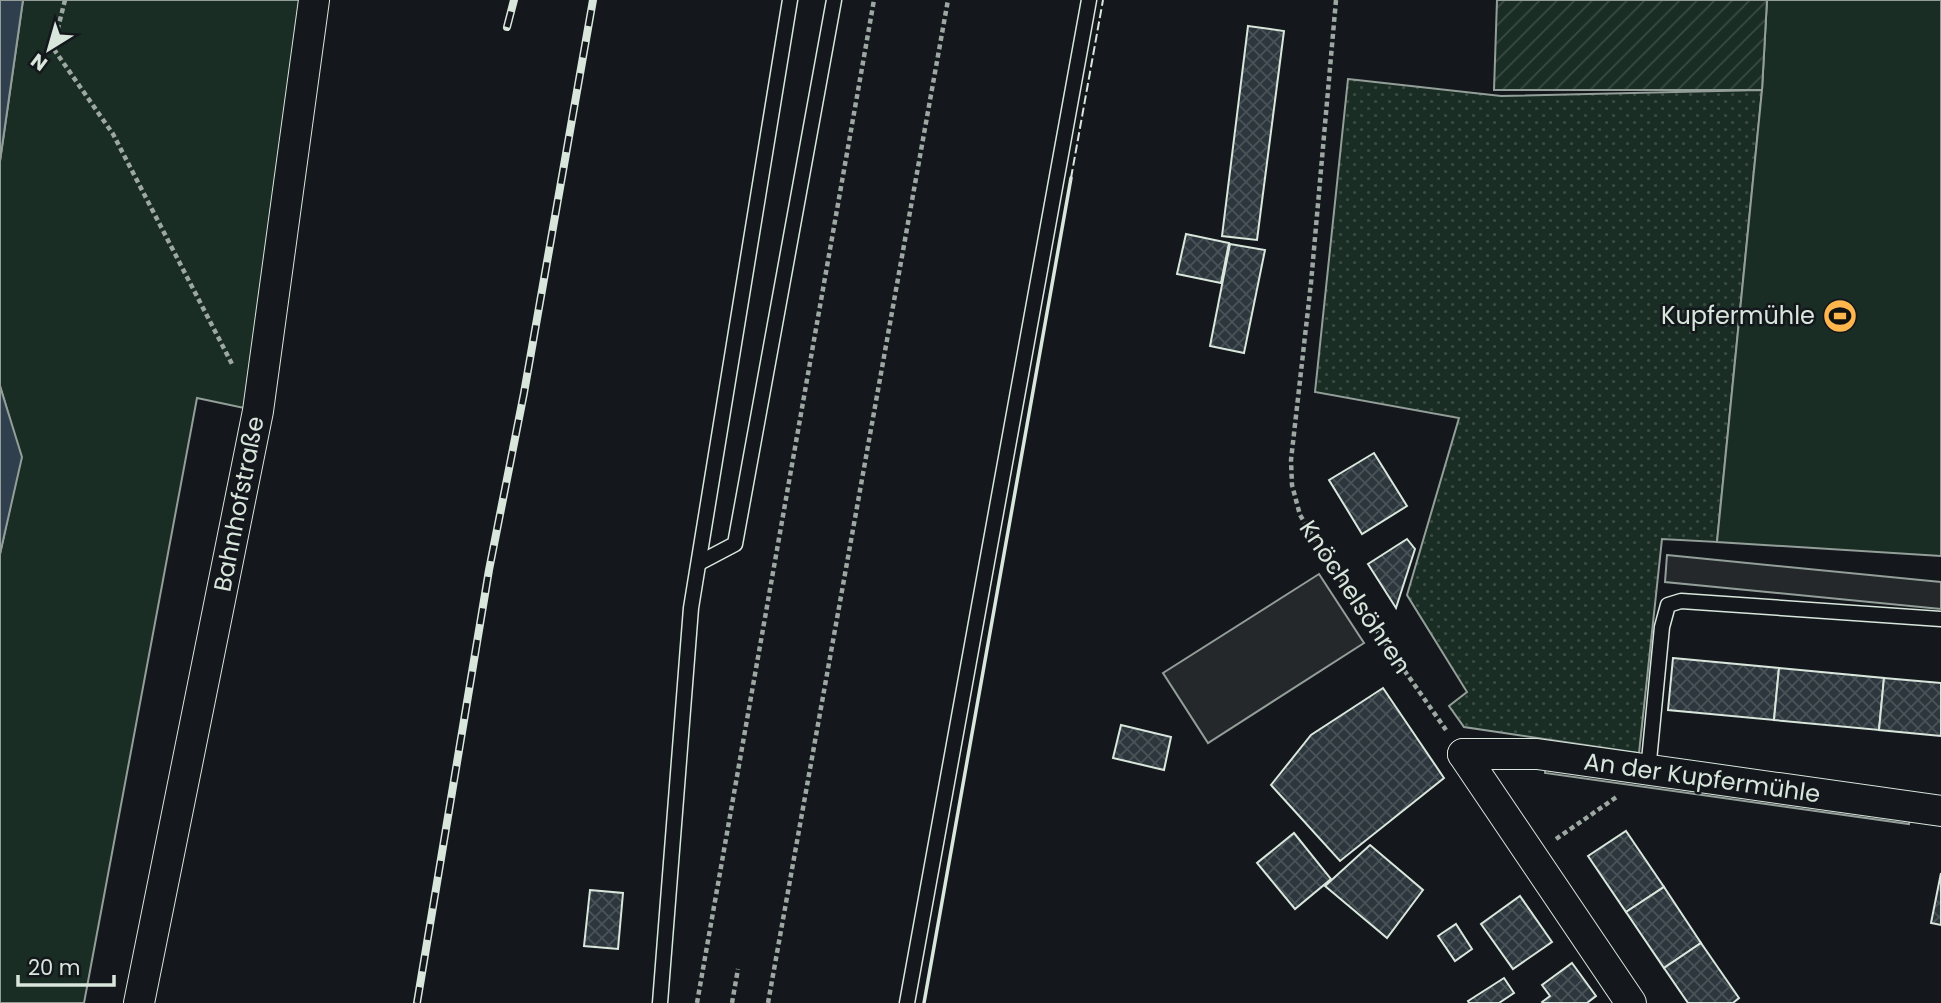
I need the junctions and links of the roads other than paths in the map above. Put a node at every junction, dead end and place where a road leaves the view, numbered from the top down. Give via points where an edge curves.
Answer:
1 (314, 0) edge
2 (790, 0) edge
3 (834, 0) edge
4 (1089, 0) edge
5 (699, 563) junction
6 (1941, 619) edge
7 (1648, 771) junction
8 (1941, 811) edge
9 (139, 1003) edge
10 (660, 1003) edge
11 (907, 1003) edge
12 (1631, 1003) edge

1 - 9 street, Bahnhofstraße via 258,411
2 - 5 lane
3 - 5 lane via 735,544
4 - 11 lane
5 - 10 lane via 690,621
6 - 7 lane via 1681,601 1668,606
7 - 8 street, An der Kupfermühle
7 - 12 street, An der Kupfermühle via 1537,754 1463,754

